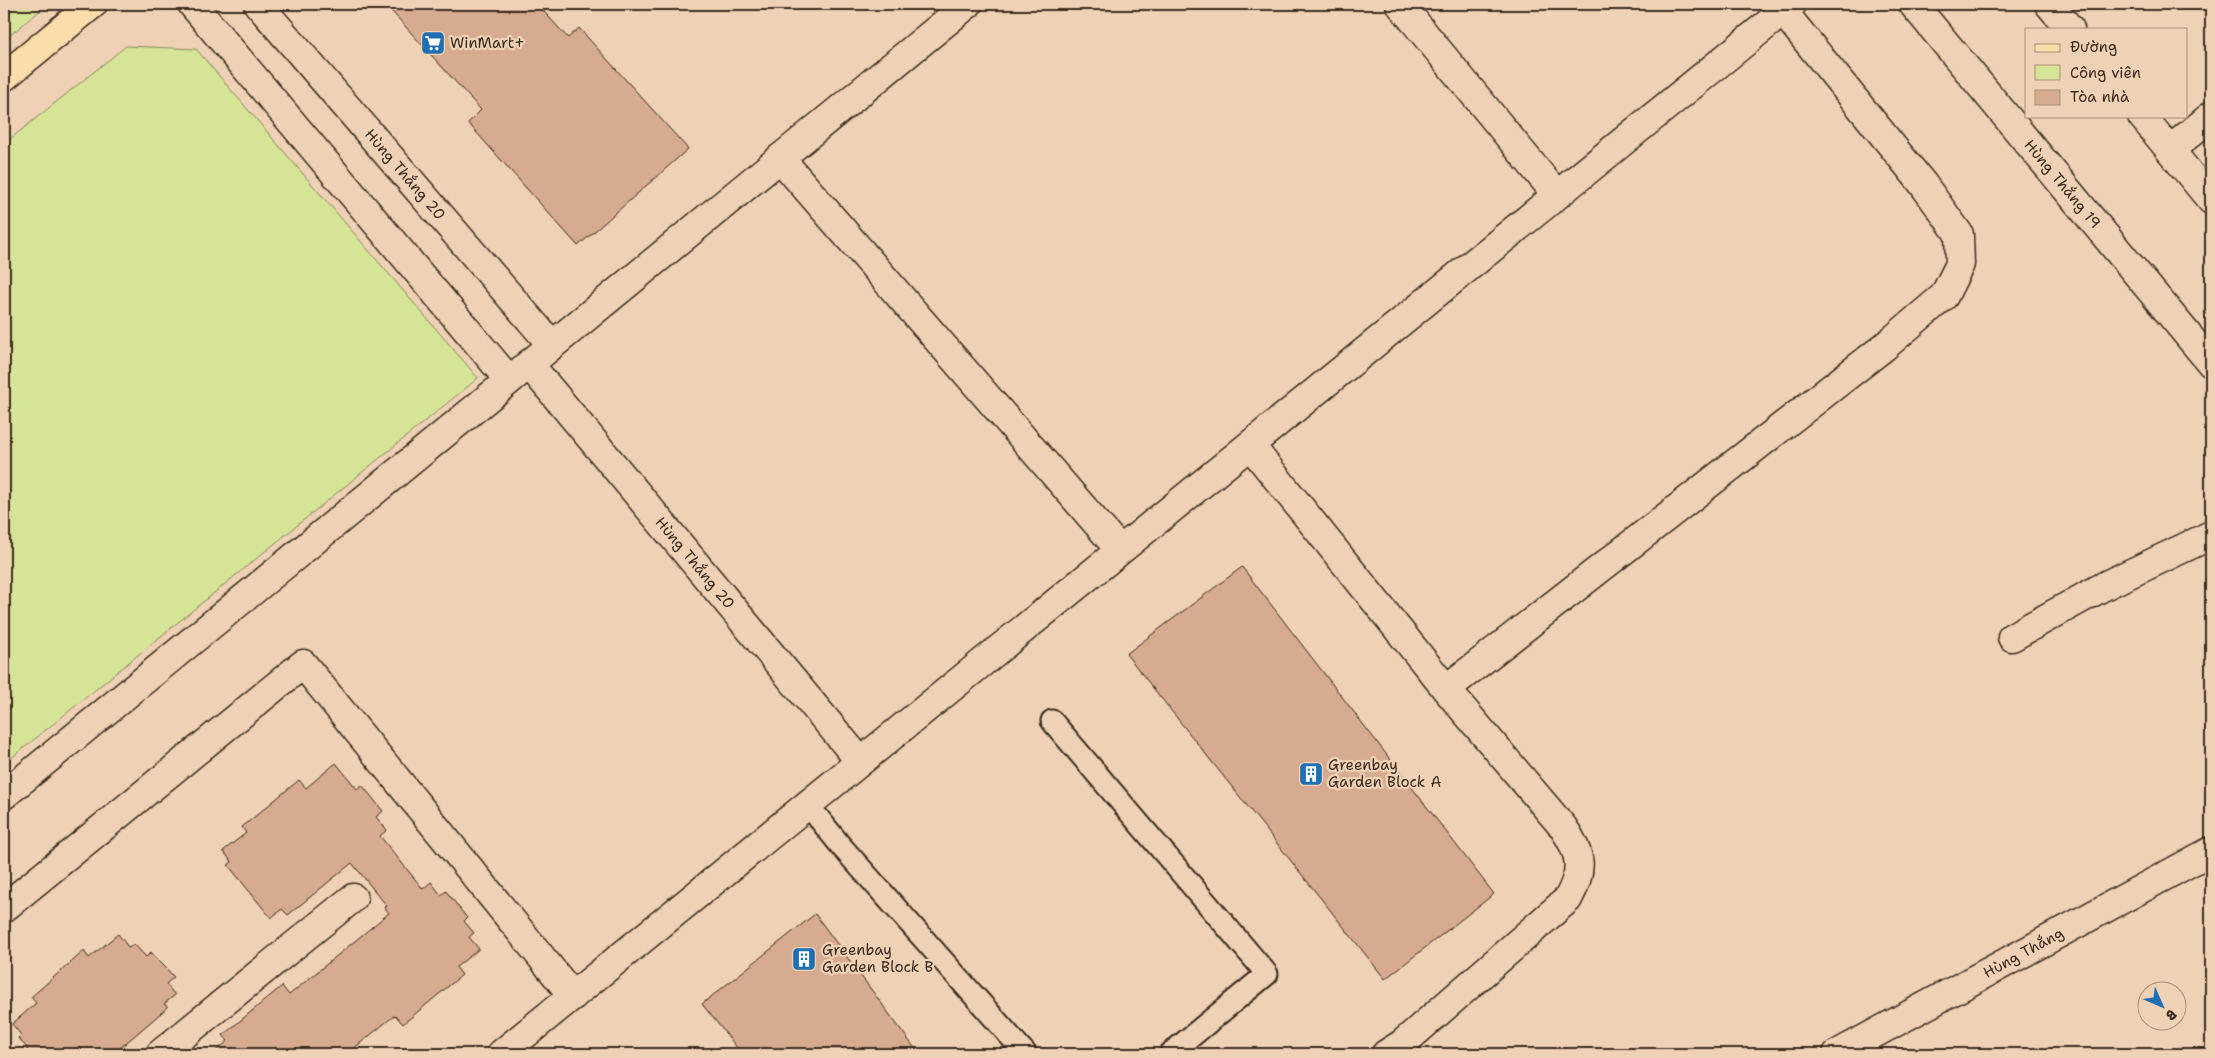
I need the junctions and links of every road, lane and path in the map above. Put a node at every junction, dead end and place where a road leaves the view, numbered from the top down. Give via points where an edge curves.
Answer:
1 (94, 4) edge
2 (192, 4) edge
3 (258, 4) edge
4 (968, 4) edge
5 (1400, 4) edge
6 (1913, 4) edge
7 (2050, 4) edge
8 (1784, 6) edge
9 (2069, 28) edge
10 (4, 77) edge
11 (2211, 116) edge
12 (2144, 118) edge
13 (2170, 150) junction
14 (780, 158) junction
15 (1557, 195) junction
16 (2211, 200) edge
17 (552, 345) junction
18 (2211, 363) edge
19 (519, 372) junction
20 (1250, 445) junction
21 (2211, 535) edge
22 (1120, 550) junction
23 (2012, 637) dead end
24 (1446, 688) junction
25 (1052, 722) dead end
26 (860, 761) junction
27 (4, 795) edge
28 (808, 805) junction
29 (2211, 851) edge
30 (353, 898) dead end
31 (4, 908) edge
32 (573, 996) junction
33 (160, 1054) edge
34 (501, 1054) edge
35 (1026, 1054) edge
36 (1170, 1054) edge
37 (1386, 1054) edge
38 (1837, 1054) edge

1 - 10 main road
2 - 19 street, Hùng Thắng 20
3 - 17 street, Hùng Thắng 20
4 - 14 street
5 - 15 street
6 - 18 street, Hùng Thắng 19
7 - 9 street
8 - 15 street
8 - 24 street via 1959,234 1960,264 1944,296 1884,347
11 - 13 street
12 - 13 street
13 - 16 street
14 - 17 street
14 - 22 street
15 - 20 street
17 - 19 street
19 - 26 street, Hùng Thắng 20
19 - 27 street
20 - 22 street
20 - 24 street
21 - 23 street via 2106,585
22 - 26 street
24 - 37 street via 1567,833 1579,857 1578,880 1568,899 1402,1044
25 - 36 lane via 1267,974
26 - 28 street
28 - 32 street
28 - 35 lane
29 - 38 street, Hùng Thắng
30 - 33 street
31 - 32 street via 303,664
32 - 34 street

